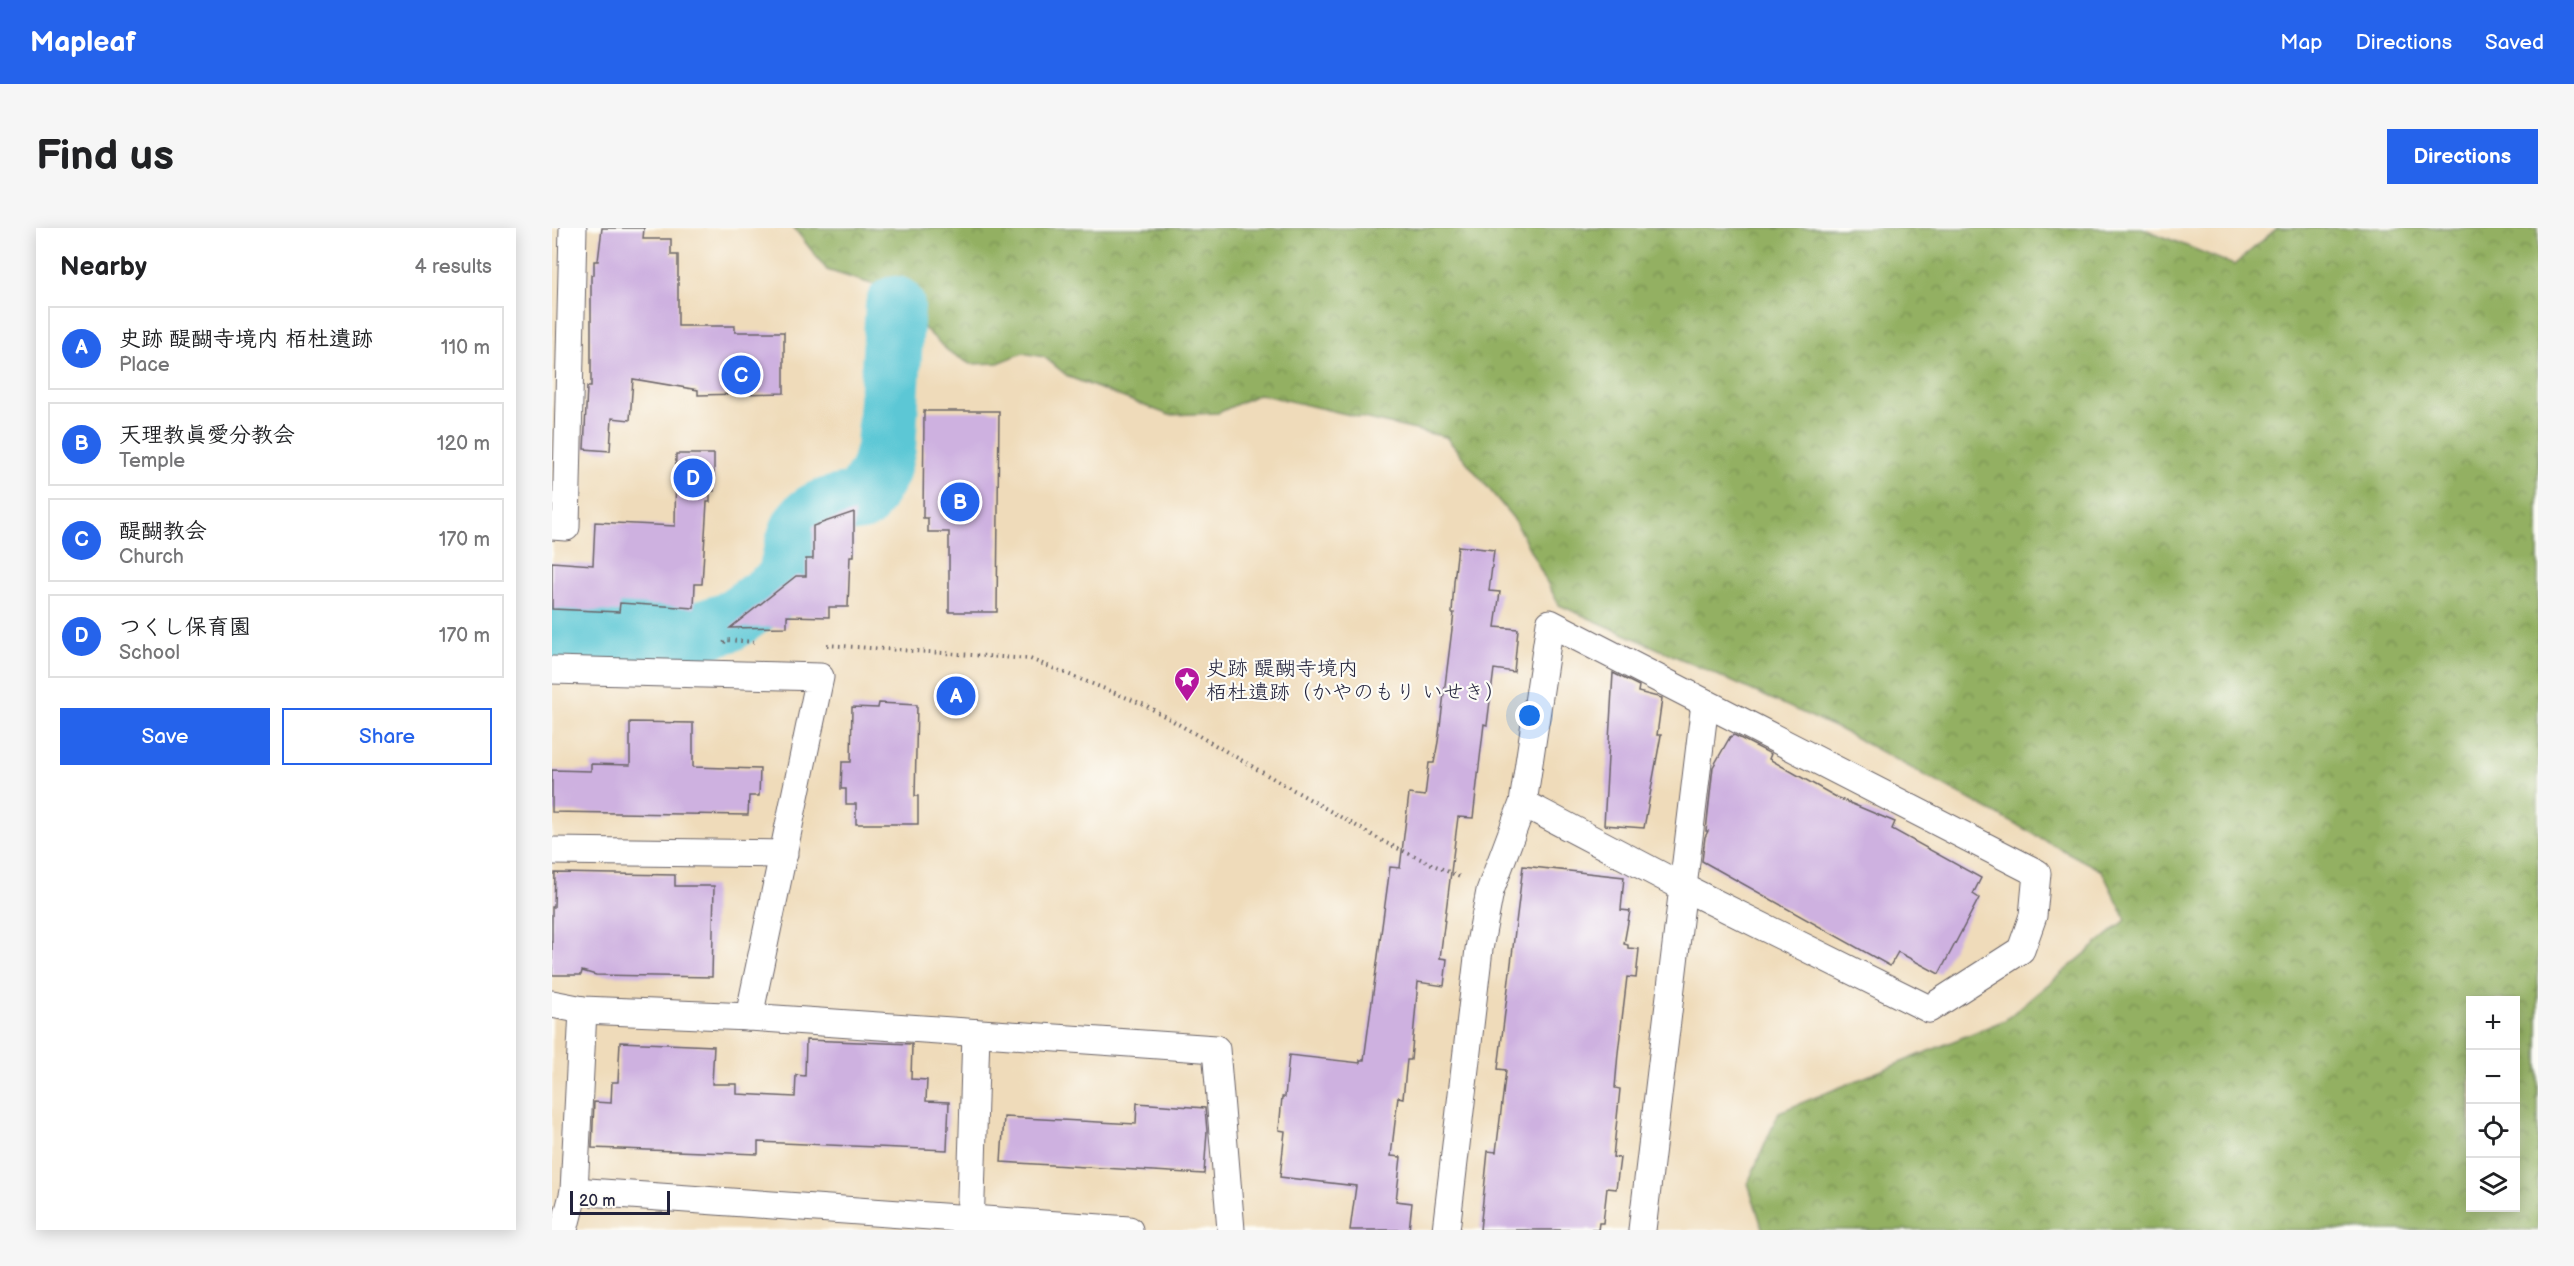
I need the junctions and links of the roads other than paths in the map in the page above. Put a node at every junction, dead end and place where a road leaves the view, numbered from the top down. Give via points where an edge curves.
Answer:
1 (573, 228) edge
2 (561, 379) edge
3 (552, 526) edge
4 (552, 670) edge
5 (1705, 703) junction
6 (1523, 803) junction
7 (552, 850) edge
8 (784, 854) junction
9 (1683, 887) junction
10 (552, 1004) edge
11 (583, 1010) junction
12 (749, 1017) junction
13 (976, 1033) junction
14 (574, 1191) junction
15 (970, 1224) edge
16 (564, 1230) edge
17 (1129, 1230) edge
18 (1231, 1230) edge
19 (1446, 1230) edge
20 (1642, 1230) edge

1 - 2 street
2 - 3 street via 566,527
4 - 8 street via 820,676
5 - 6 street via 1550,624
5 - 9 street
5 - 9 street via 2037,873 2033,916 2021,950 1929,1009
6 - 9 street
6 - 19 street via 1490,891 1479,949
7 - 8 street
8 - 12 street
9 - 20 street
10 - 11 street
11 - 12 street
11 - 14 street
12 - 13 street
13 - 15 street
13 - 18 street via 1216,1049
14 - 15 street
14 - 16 street
15 - 17 street

